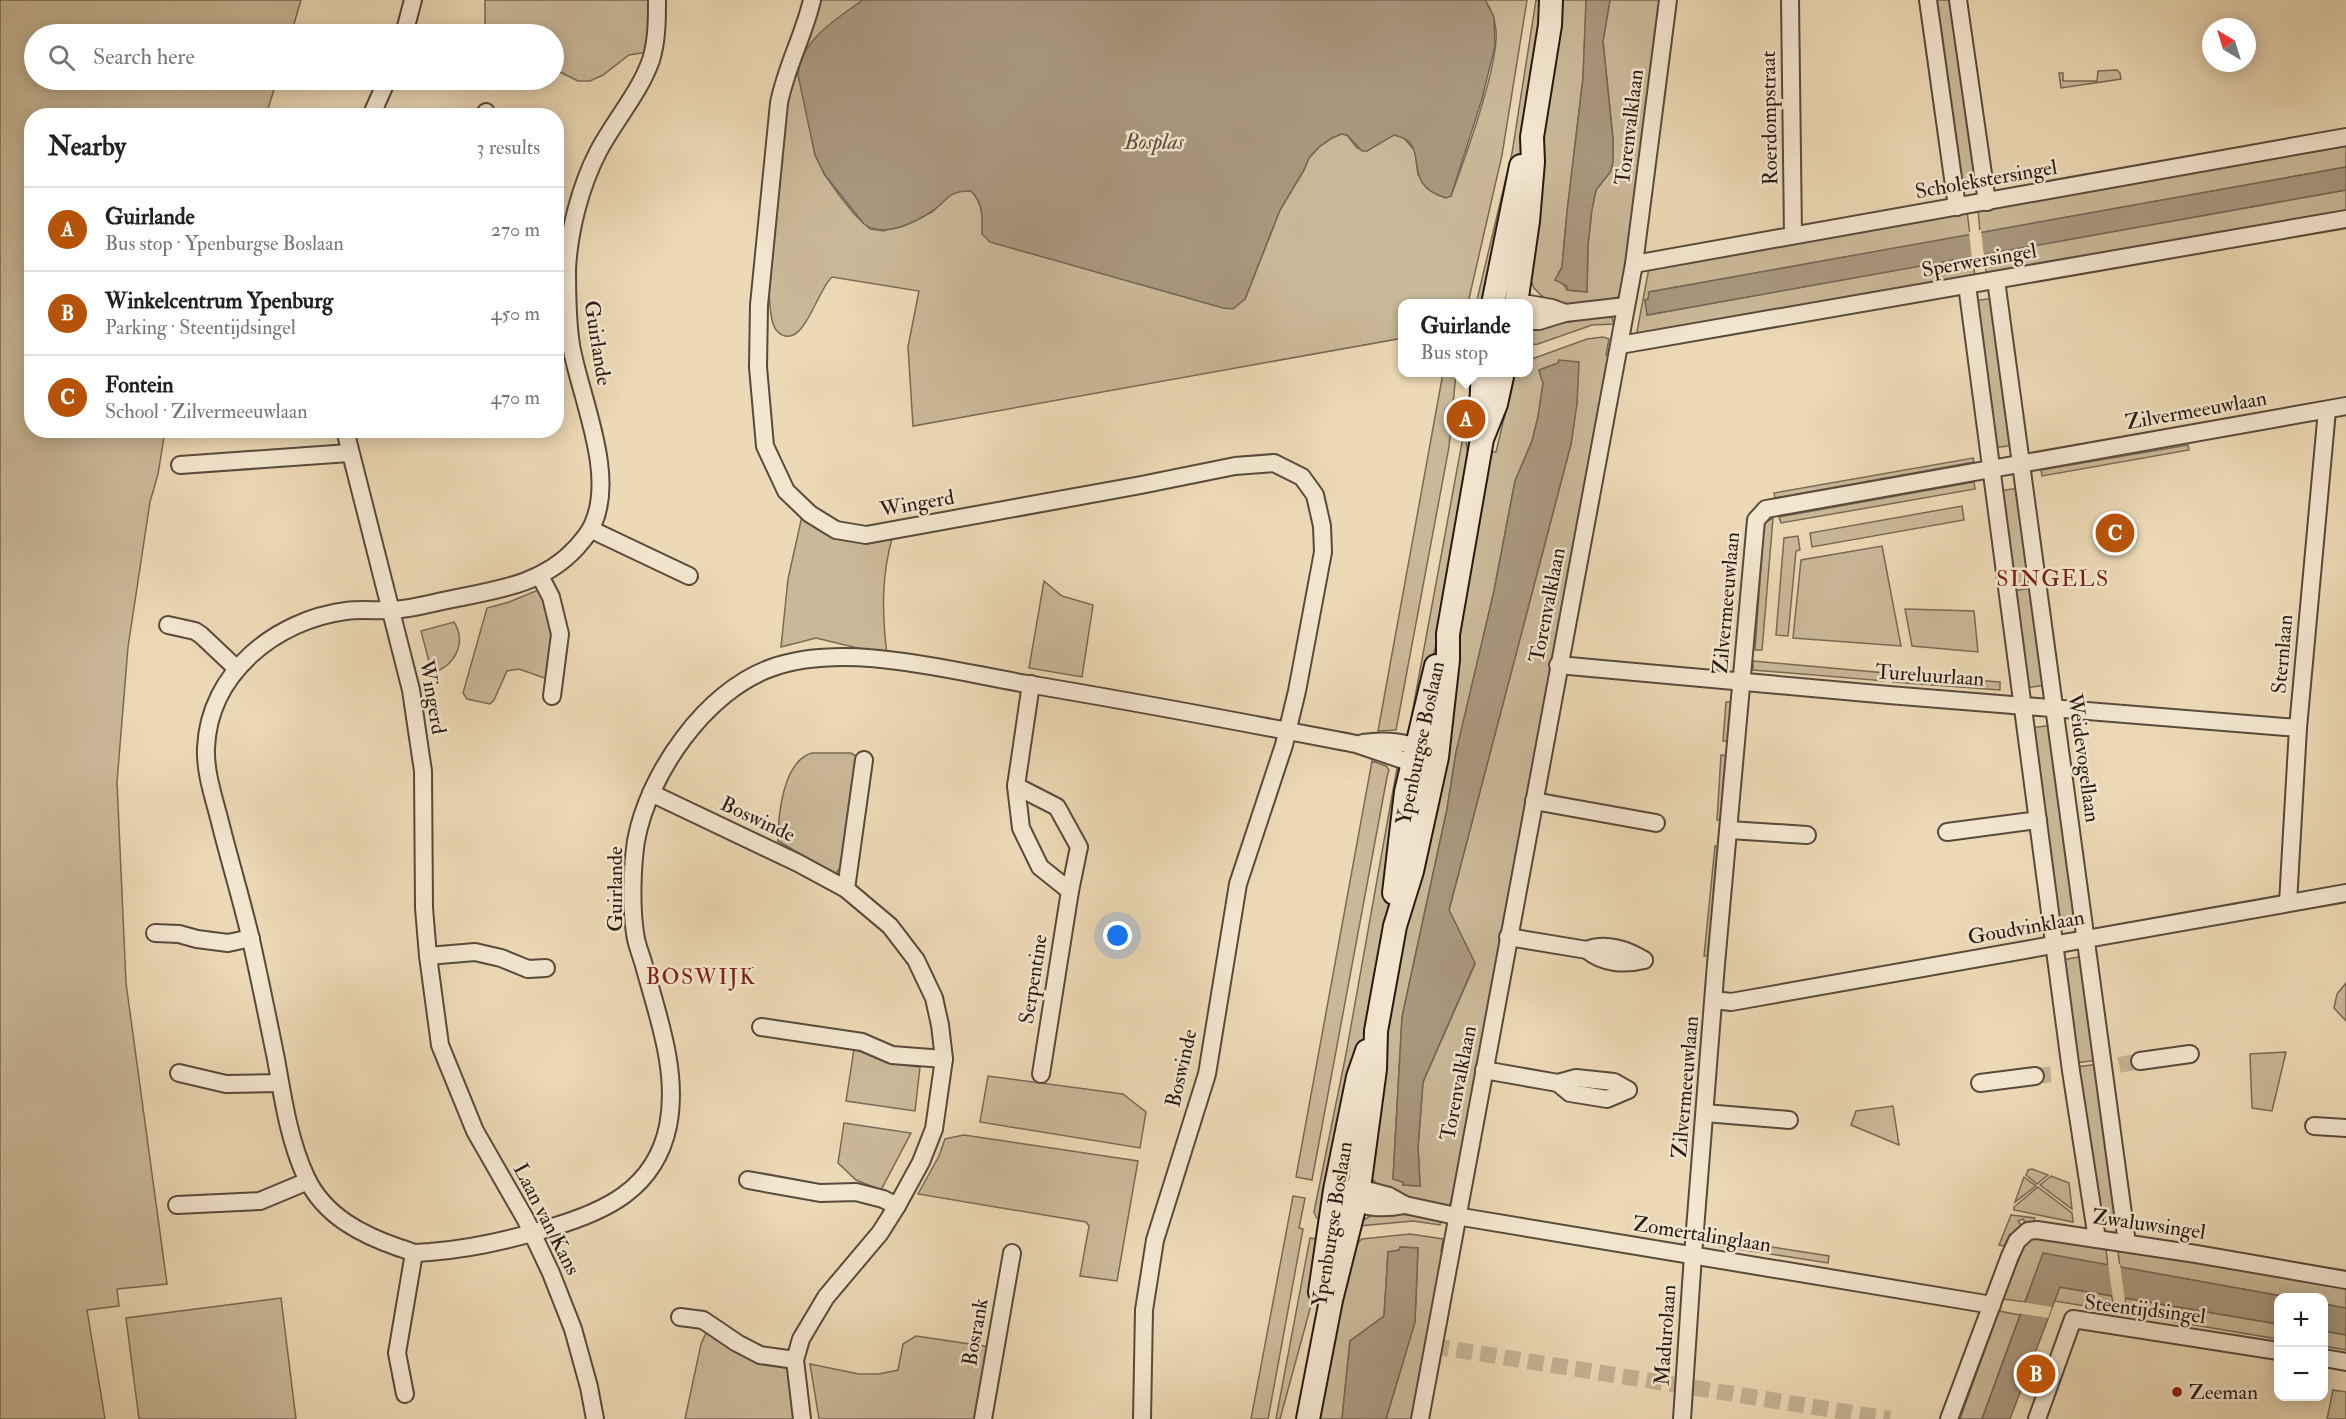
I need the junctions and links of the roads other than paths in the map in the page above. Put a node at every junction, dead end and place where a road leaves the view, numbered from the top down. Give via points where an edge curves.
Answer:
1 (413, 0) edge
2 (657, 0) edge
3 (812, 0) edge
4 (1551, 0) edge
5 (1668, 0) edge
6 (1790, 0) edge
7 (1928, 0) edge
8 (1958, 0) edge
9 (407, 24) edge
10 (383, 90) edge
11 (375, 108) edge
12 (1533, 137) junction
13 (2346, 137) edge
14 (1988, 201) junction
15 (1957, 207) junction
16 (2346, 219) edge
17 (1793, 235) junction
18 (1634, 264) junction
19 (1996, 280) junction
20 (1967, 285) junction
21 (1494, 299) edge
22 (1519, 299) edge
23 (1533, 305) edge
24 (1626, 306) junction
25 (1565, 314) junction
26 (1533, 321) edge
27 (1620, 345) junction
28 (1483, 377) edge
29 (1502, 377) edge
30 (2346, 406) edge
31 (2327, 410) junction
32 (346, 438) edge
33 (1482, 439) junction
34 (349, 453) junction
35 (180, 465) dead end
36 (2022, 465) junction
37 (1992, 470) junction
38 (592, 530) junction
39 (540, 576) junction
40 (689, 576) dead end
41 (392, 610) junction
42 (168, 624) dead end
43 (1448, 634) junction
44 (1558, 665) junction
45 (236, 668) junction
46 (1742, 681) junction
47 (1031, 684) junction
48 (552, 696) dead end
49 (2023, 705) junction
50 (2054, 708) junction
51 (2298, 728) junction
52 (1287, 731) junction
53 (1414, 754) junction
54 (1437, 757) junction
55 (864, 760) dead end
56 (1016, 786) junction
57 (651, 793) junction
58 (1534, 801) junction
59 (2038, 820) junction
60 (1656, 823) dead end
61 (1729, 831) junction
62 (1947, 832) dead end
63 (1807, 835) dead end
64 (846, 889) junction
65 (1070, 891) junction
66 (2346, 893) edge
67 (2288, 903) junction
68 (1395, 926) junction
69 (156, 933) dead end
70 (251, 938) junction
71 (1508, 938) junction
72 (2087, 939) junction
73 (2055, 946) junction
74 (1587, 950) dead end
75 (428, 956) junction
76 (546, 968) dead end
77 (1714, 1000) junction
78 (761, 1027) dead end
79 (1376, 1031) junction
80 (441, 1045) joint
81 (2190, 1054) dead end
82 (944, 1059) junction
83 (2140, 1062) tunnel mouth
84 (1484, 1070) junction
85 (179, 1073) dead end
86 (1041, 1074) dead end
87 (2035, 1076) tunnel mouth
88 (280, 1083) junction
89 (1558, 1083) dead end
90 (1980, 1083) dead end
91 (1705, 1113) junction
92 (1789, 1120) dead end
93 (2314, 1126) dead end
94 (2346, 1128) edge
95 (308, 1180) junction
96 (748, 1180) dead end
97 (1335, 1190) junction
98 (1358, 1196) junction
99 (177, 1204) dead end
100 (897, 1206) junction
101 (1456, 1216) junction
102 (532, 1233) junction
103 (2097, 1239) junction
104 (2127, 1243) junction
105 (414, 1253) junction
106 (1012, 1253) dead end
107 (1693, 1255) junction
108 (2346, 1280) edge
109 (1992, 1305) junction
110 (680, 1317) dead end
111 (2274, 1350) edge
112 (2328, 1359) edge
113 (795, 1360) junction
114 (2346, 1362) edge
115 (405, 1394) dead end
116 (595, 1419) edge
117 (802, 1419) edge
118 (982, 1419) edge
119 (1142, 1419) edge
120 (1297, 1419) edge
121 (1308, 1419) edge
122 (1420, 1419) edge
123 (1682, 1419) edge
124 (1949, 1419) edge
125 (2037, 1419) edge

1 - 9 street
2 - 38 street, Guirlande via 657,36 650,63 594,158 577,207 568,258 571,345 600,475
3 - 52 street, Wingerd via 779,103 759,305 758,367 765,446 786,491 810,514 836,530 866,535 1235,466 1274,463 1302,477 1315,495 1322,526 1323,552
4 - 12 main road
5 - 18 street, Torenvalklaan
6 - 17 street, Roerdompstraat
7 - 15 street
8 - 14 street
10 - 11 street
12 - 21 main road via 1522,164
12 - 22 main road
13 - 14 street, Scholekstersingel
14 - 15 street, Scholekstersingel
15 - 17 street, Scholekstersingel
16 - 19 street, Sperwersingel
17 - 18 street, Scholekstersingel
18 - 24 street, Torenvalklaan
19 - 20 street, Sperwersingel
19 - 36 street, Weidevogellaan
20 - 27 street, Sperwersingel
20 - 37 street
23 - 25 street
24 - 25 street
24 - 27 street, Torenvalklaan
25 - 26 street
27 - 44 street, Torenvalklaan
28 - 33 main road, Ypenburgse Boslaan via 1479,419
29 - 33 main road, Ypenburgse Boslaan
30 - 31 street, Zilvermeeuwlaan
31 - 36 street, Zilvermeeuwlaan
31 - 51 street, Sternlaan
32 - 34 street, Wingerd
33 - 43 main road, Ypenburgse Boslaan
34 - 35 street
34 - 41 street, Wingerd
36 - 37 street, Zilvermeeuwlaan
36 - 50 street, Weidevogellaan
37 - 46 street, Zilvermeeuwlaan via 1766,509 1756,520
37 - 49 street
38 - 39 street, Guirlande via 567,558
38 - 40 street
39 - 41 street, Guirlande via 500,589
39 - 48 street via 551,597 561,634
41 - 45 street, Guirlande via 345,611 302,622 263,644
41 - 75 street, Wingerd via 411,690 423,771
42 - 45 street via 195,631
43 - 53 main road, Ypenburgse Boslaan via 1438,656
43 - 54 main road, Ypenburgse Boslaan
44 - 46 street, Tureluurlaan
44 - 58 street, Torenvalklaan
45 - 70 street, Guirlande via 214,709 206,750 209,780
46 - 49 street, Tureluurlaan
46 - 61 street, Zilvermeeuwlaan
47 - 52 street, Guirlande
47 - 56 street
47 - 57 street, Guirlande via 870,658 810,659 770,668 737,685 710,708 678,746
49 - 50 street, Tureluurlaan
49 - 59 street
50 - 51 street, Tureluurlaan
50 - 72 street, Weidevogellaan
51 - 67 street, Sternlaan
52 - 53 street, Guirlande via 1356,744 1373,741
52 - 119 street, Boswinde via 1238,884 1207,1074 1155,1240 1144,1310
53 - 54 street, Guirlande
53 - 68 main road, Ypenburgse Boslaan via 1394,890
54 - 68 main road, Ypenburgse Boslaan via 1412,871
55 - 64 street
56 - 65 street via 1021,828 1040,867
56 - 65 street, Serpentine via 1057,807 1079,847
57 - 64 street, Boswinde
57 - 102 street, Guirlande via 636,840 633,904 635,934 671,1082 671,1110 664,1144 647,1173 602,1211
58 - 60 street
58 - 71 street, Torenvalklaan
59 - 62 street
59 - 73 street
61 - 63 street
61 - 77 street, Zilvermeeuwlaan
64 - 82 street, Boswinde via 890,926 916,960 934,998
65 - 86 street, Serpentine
66 - 67 street, Goudvinklaan
67 - 72 street, Goudvinklaan
68 - 79 main road, Ypenburgse Boslaan
69 - 70 street via 228,943
70 - 88 street, Guirlande
71 - 74 street
71 - 84 street, Torenvalklaan
72 - 73 street, Goudvinklaan
72 - 104 street, Weidevogellaan via 2111,1065
73 - 77 street, Goudvinklaan via 1731,1002
73 - 103 street via 2064,1072
75 - 76 street via 475,952 528,969
75 - 80 street, Wingerd
77 - 91 street, Zilvermeeuwlaan
78 - 82 street via 862,1042 892,1055
79 - 97 main road, Ypenburgse Boslaan via 1358,1077
79 - 98 main road, Ypenburgse Boslaan via 1375,1069
80 - 102 street, Laan van Kans via 475,1131
81 - 83 street
82 - 100 street, Boswinde via 934,1129
84 - 89 street
84 - 101 street, Torenvalklaan
85 - 88 street via 226,1084
87 - 90 street
88 - 95 street, Guirlande via 290,1131
91 - 92 street
91 - 107 street, Zilvermeeuwlaan
93 - 94 street
95 - 99 street via 260,1201
95 - 105 street, Guirlande via 348,1226
96 - 100 street via 820,1193 856,1192
97 - 98 street, Zomertalinglaan
97 - 120 main road, Ypenburgse Boslaan
98 - 101 street, Zomertalinglaan via 1386,1208 1405,1205
98 - 121 main road, Ypenburgse Boslaan via 1330,1300
100 - 113 street, Boswinde via 812,1318
101 - 107 street, Zomertalinglaan
101 - 122 street, Torenvalklaan
102 - 105 street, Guirlande via 470,1248
102 - 116 street, Laan van Kans via 573,1329
103 - 104 street, Zwaluwsingel
103 - 109 street, Zwaluwsingel via 2028,1231 2017,1241
104 - 108 street, Zwaluwsingel
105 - 115 street via 397,1353
106 - 118 street, Bosrank
107 - 109 street, Zomertalinglaan
107 - 123 street, Madurolaan
109 - 124 street, Zwaluwsingel
110 - 113 street via 703,1320 760,1355
111 - 125 street, Steentijdsingel via 2073,1319
112 - 114 street
113 - 117 street, Boswinde

